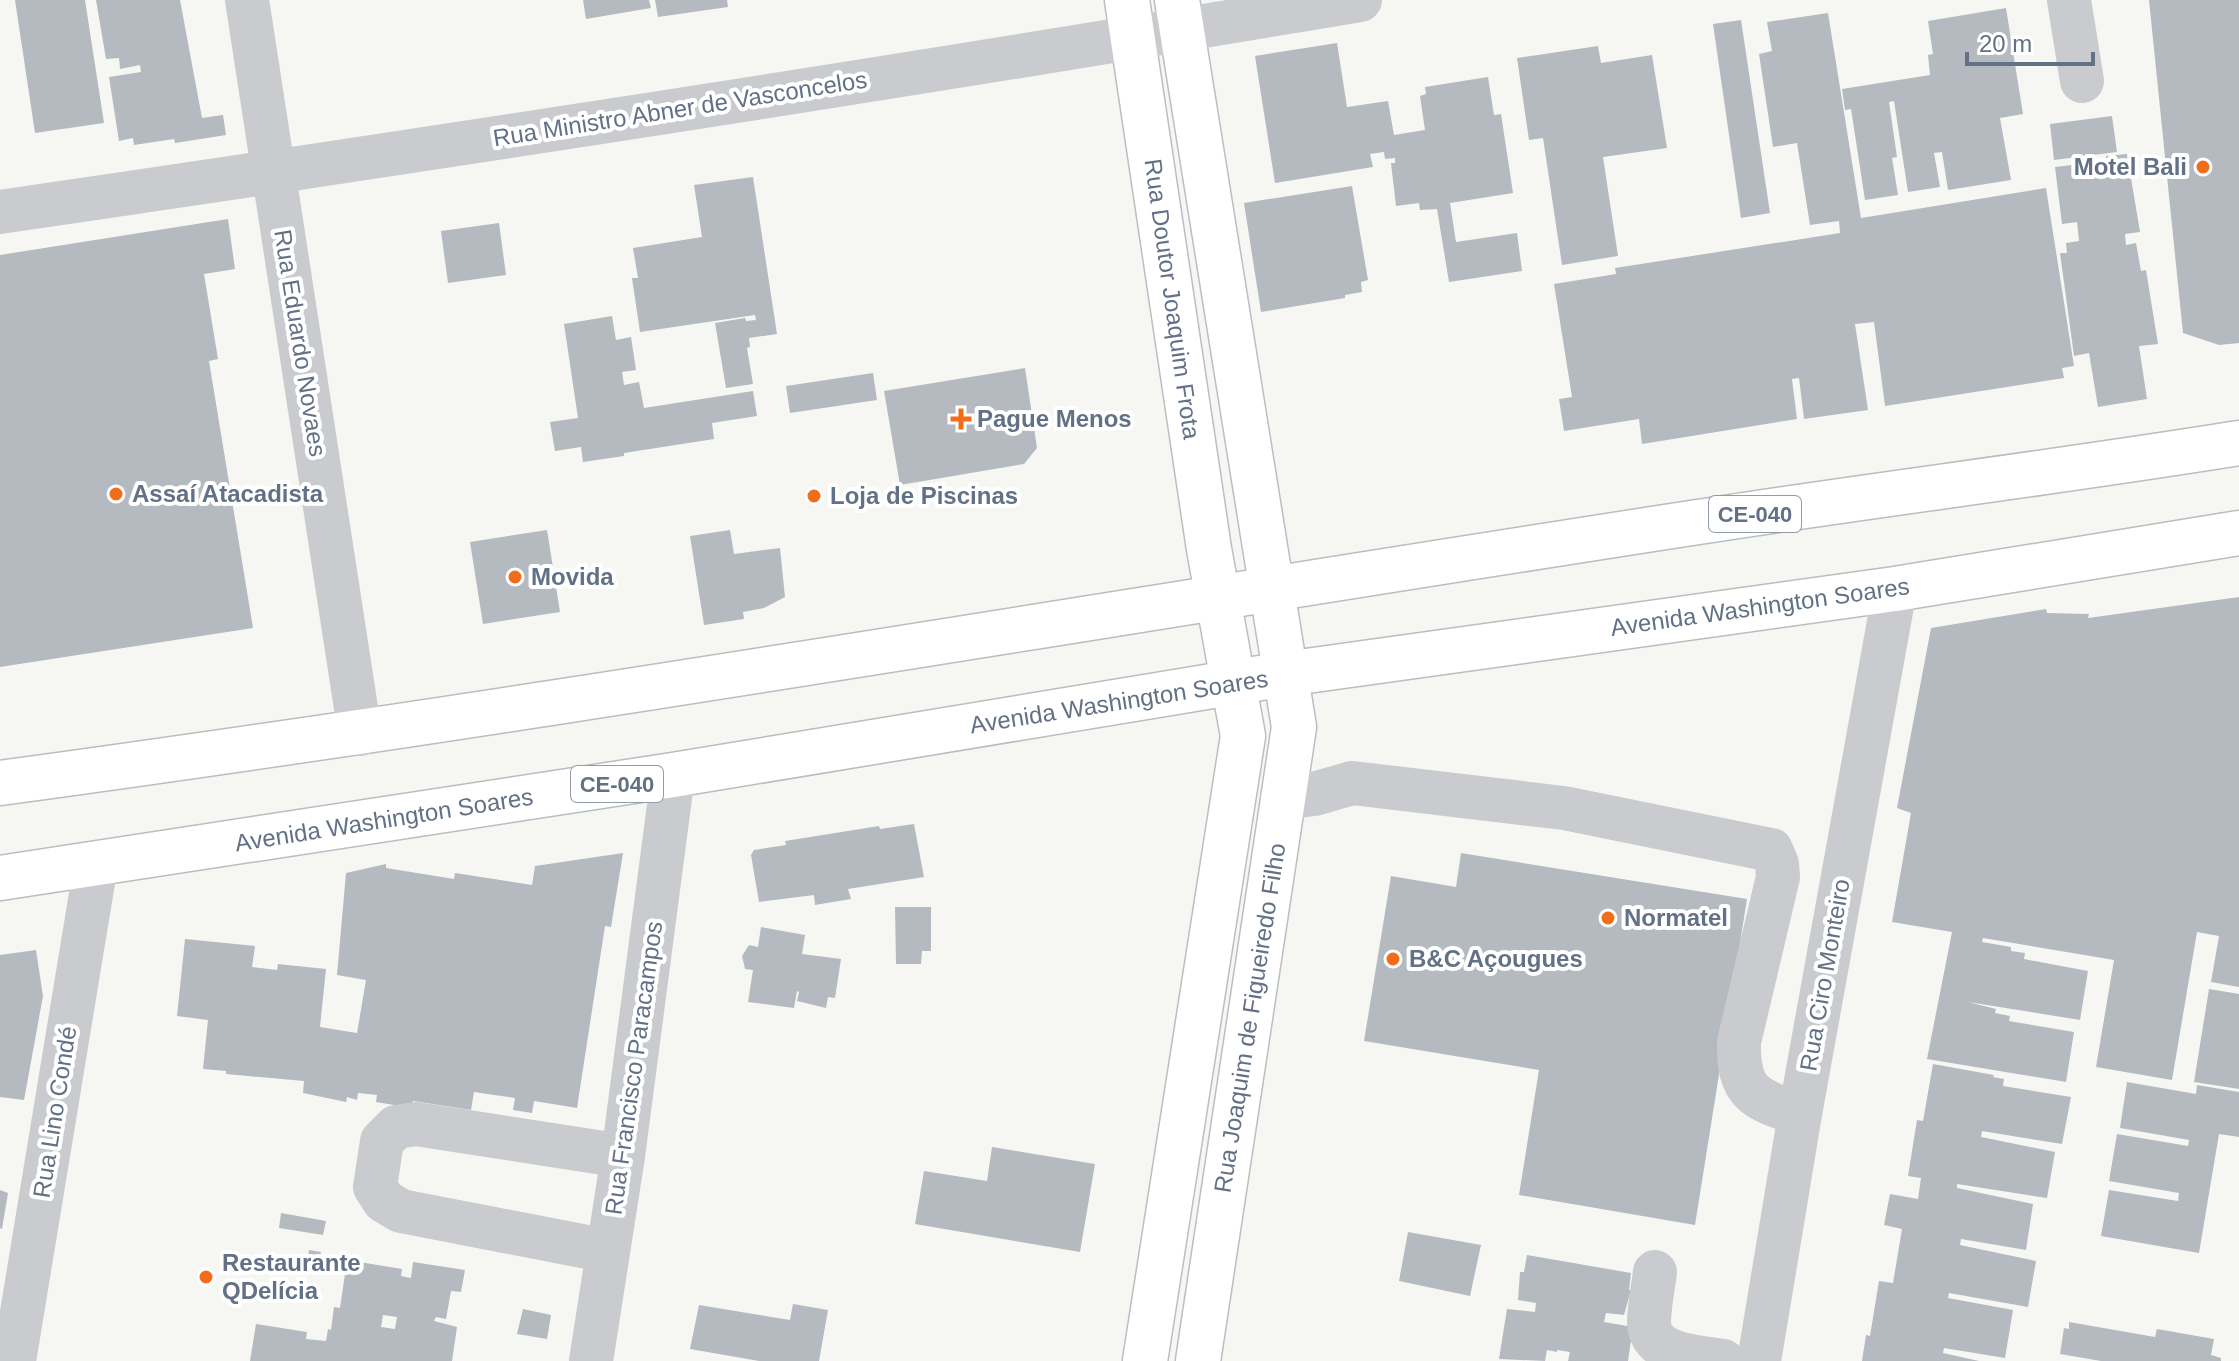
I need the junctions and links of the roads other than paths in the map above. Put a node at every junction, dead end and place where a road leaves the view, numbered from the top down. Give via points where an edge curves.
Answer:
1 (247, 0) edge
2 (1360, 0) edge
3 (2069, 0) edge
4 (1179, 15) edge
5 (1130, 19) edge
6 (2082, 81) dead end
7 (275, 172) junction
8 (0, 212) edge
9 (2239, 443) edge
10 (2239, 533) edge
11 (1895, 589) junction
12 (1271, 591) junction
13 (1218, 599) junction
14 (1285, 674) junction
15 (1233, 684) junction
16 (360, 734) junction
17 (673, 775) junction
18 (0, 783) edge
19 (1283, 798) junction
20 (96, 864) junction
21 (0, 878) edge
22 (1800, 1114) junction
23 (623, 1156) junction
24 (608, 1251) junction
25 (1655, 1272) dead end
26 (1146, 1355) edge
27 (1199, 1358) edge
28 (14, 1361) edge
29 (591, 1361) edge
30 (1723, 1361) edge
31 (1759, 1361) edge

1 - 7 street, Rua Eduardo Novaes
2 - 4 street, Rua Ministro Abner de Vasconcelos
3 - 6 street
4 - 5 street, Rua Ministro Abner de Vasconcelos
4 - 12 main road, Rua Doutor Joaquim Frota
5 - 7 street, Rua Ministro Abner de Vasconcelos
5 - 13 main road, Rua Doutor Joaquim Frota
7 - 8 street, Rua Ministro Abner de Vasconcelos
7 - 16 street, Rua Eduardo Novaes
9 - 12 main road, CE-040
10 - 11 main road, Avenida Washington Soares / CE-040
11 - 14 main road, Avenida Washington Soares / CE-040
11 - 22 street, Rua Ciro Monteiro
12 - 13 main road, CE-040
12 - 14 main road, Rua Doutor Joaquim Frota
13 - 15 main road, Rua Doutor Joaquim Frota
13 - 16 main road, CE-040
14 - 15 main road, Avenida Washington Soares / CE-040
14 - 19 main road, Rua Joaquim de Figueiredo Filho via 1294,727
15 - 17 main road, Avenida Washington Soares / CE-040
15 - 26 main road via 1243,736
16 - 18 main road, CE-040
17 - 20 main road, Avenida Washington Soares / CE-040
17 - 23 street, Rua Francisco Paracampos
19 - 22 street via 1352,783 1564,808 1771,850 1778,877 1739,1042 1739,1066 1751,1091 1769,1104
19 - 27 main road, Rua Joaquim de Figueiredo Filho
20 - 21 main road, Avenida Washington Soares / CE-040
20 - 28 street, Rua Lino Condé
22 - 31 street, Rua Ciro Monteiro
23 - 24 street, Rua Francisco Paracampos
23 - 24 street via 416,1124 396,1127 382,1141 377,1172 375,1187 384,1201 401,1211
24 - 29 street, Rua Francisco Paracampos
25 - 30 street via 1649,1326 1658,1345
26 - 27 main road

